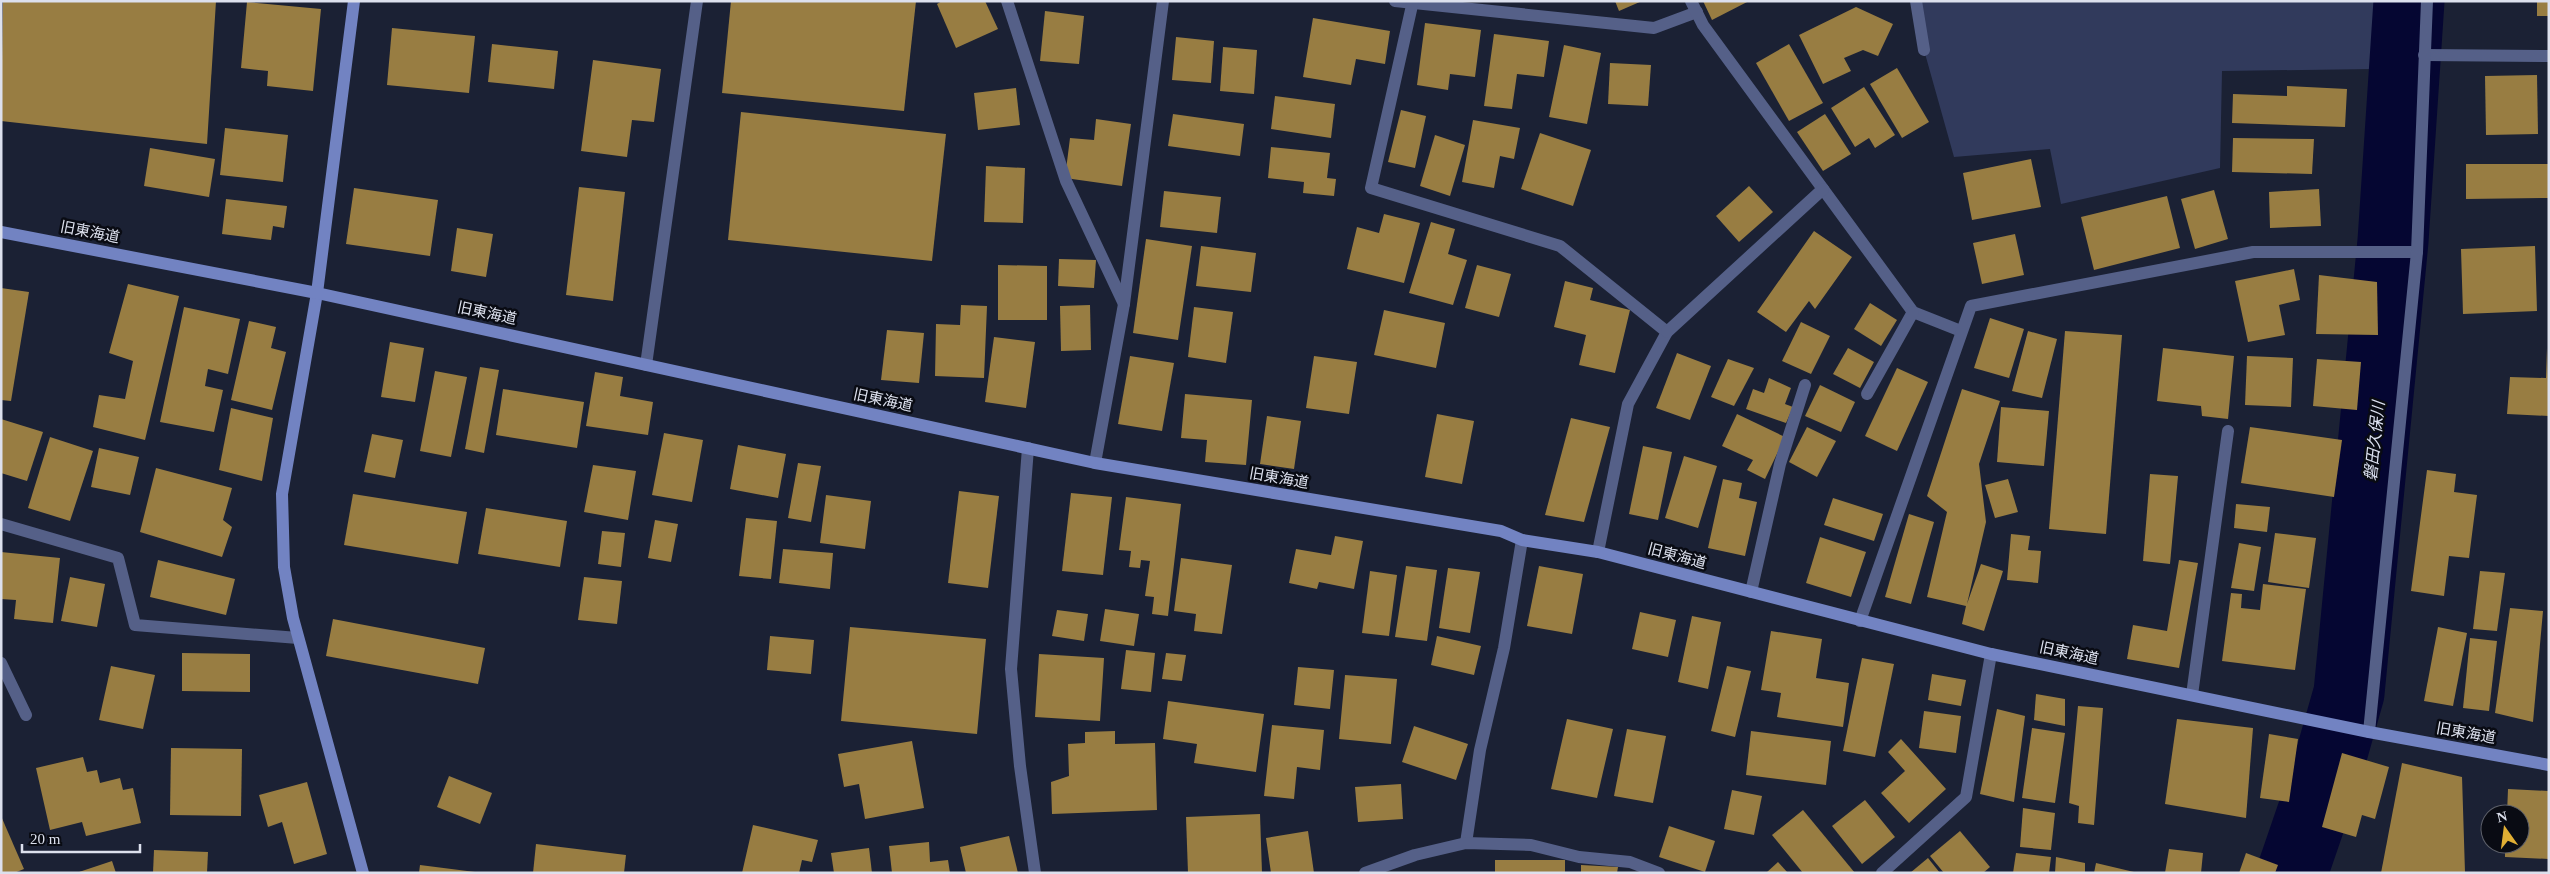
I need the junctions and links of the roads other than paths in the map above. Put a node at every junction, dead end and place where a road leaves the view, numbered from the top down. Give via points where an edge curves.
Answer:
1 (354, 1) edge
2 (697, 1) edge
3 (1007, 1) edge
4 (1163, 1) edge
5 (1395, 1) edge
6 (1916, 1) edge
7 (2427, 1) edge
8 (1413, 2) edge
9 (1694, 7) edge
10 (1924, 50) dead end
11 (2424, 55) junction
12 (2549, 56) edge
13 (1823, 189) junction
14 (1, 232) edge
15 (2417, 252) junction
16 (317, 293) junction
17 (1124, 304) junction
18 (1913, 312) junction
19 (1961, 331) junction
20 (1667, 332) junction
21 (646, 365) junction
22 (1805, 385) dead end
23 (1867, 394) dead end
24 (2228, 431) dead end
25 (1028, 448) junction
26 (1095, 463) junction
27 (1, 524) edge
28 (1522, 540) junction
29 (1598, 552) junction
30 (1750, 592) junction
31 (1860, 621) junction
32 (298, 638) junction
33 (1991, 654) junction
34 (1, 663) edge
35 (2192, 695) junction
36 (26, 715) dead end
37 (2369, 732) junction
38 (2549, 764) edge
39 (1466, 843) junction
40 (363, 873) edge
41 (1035, 873) edge
42 (1365, 873) edge
43 (1659, 873) edge
44 (1882, 873) edge

1 - 16 street
2 - 21 street
3 - 17 street via 1066,182
4 - 17 street
5 - 8 street
6 - 10 street
7 - 11 street
8 - 9 street via 1654,28
8 - 20 street via 1371,188 1560,246
9 - 13 street via 1703,25
11 - 12 street
11 - 15 street
13 - 18 street
13 - 20 street
14 - 16 street, 旧東海道
15 - 19 street via 2253,252 1971,306
15 - 37 street
16 - 21 street, 旧東海道
16 - 32 street via 282,494 284,567
17 - 26 street
18 - 19 street
18 - 23 street
19 - 31 street
20 - 29 street via 1628,404
21 - 25 street, 旧東海道
22 - 30 street via 1780,464
24 - 35 street
25 - 26 street, 旧東海道
25 - 41 street via 1011,669
26 - 28 street, 旧東海道 via 1500,531
27 - 32 street via 118,558 135,625
28 - 29 street, 旧東海道
28 - 39 street via 1504,648 1480,750
29 - 30 street, 旧東海道
30 - 31 street, 旧東海道
31 - 33 street, 旧東海道
32 - 40 street
33 - 35 street, 旧東海道
33 - 44 street via 1966,797
34 - 36 street
35 - 37 street, 旧東海道
37 - 38 street, 旧東海道
39 - 42 street via 1415,855
39 - 43 street via 1531,845 1579,857 1630,862

